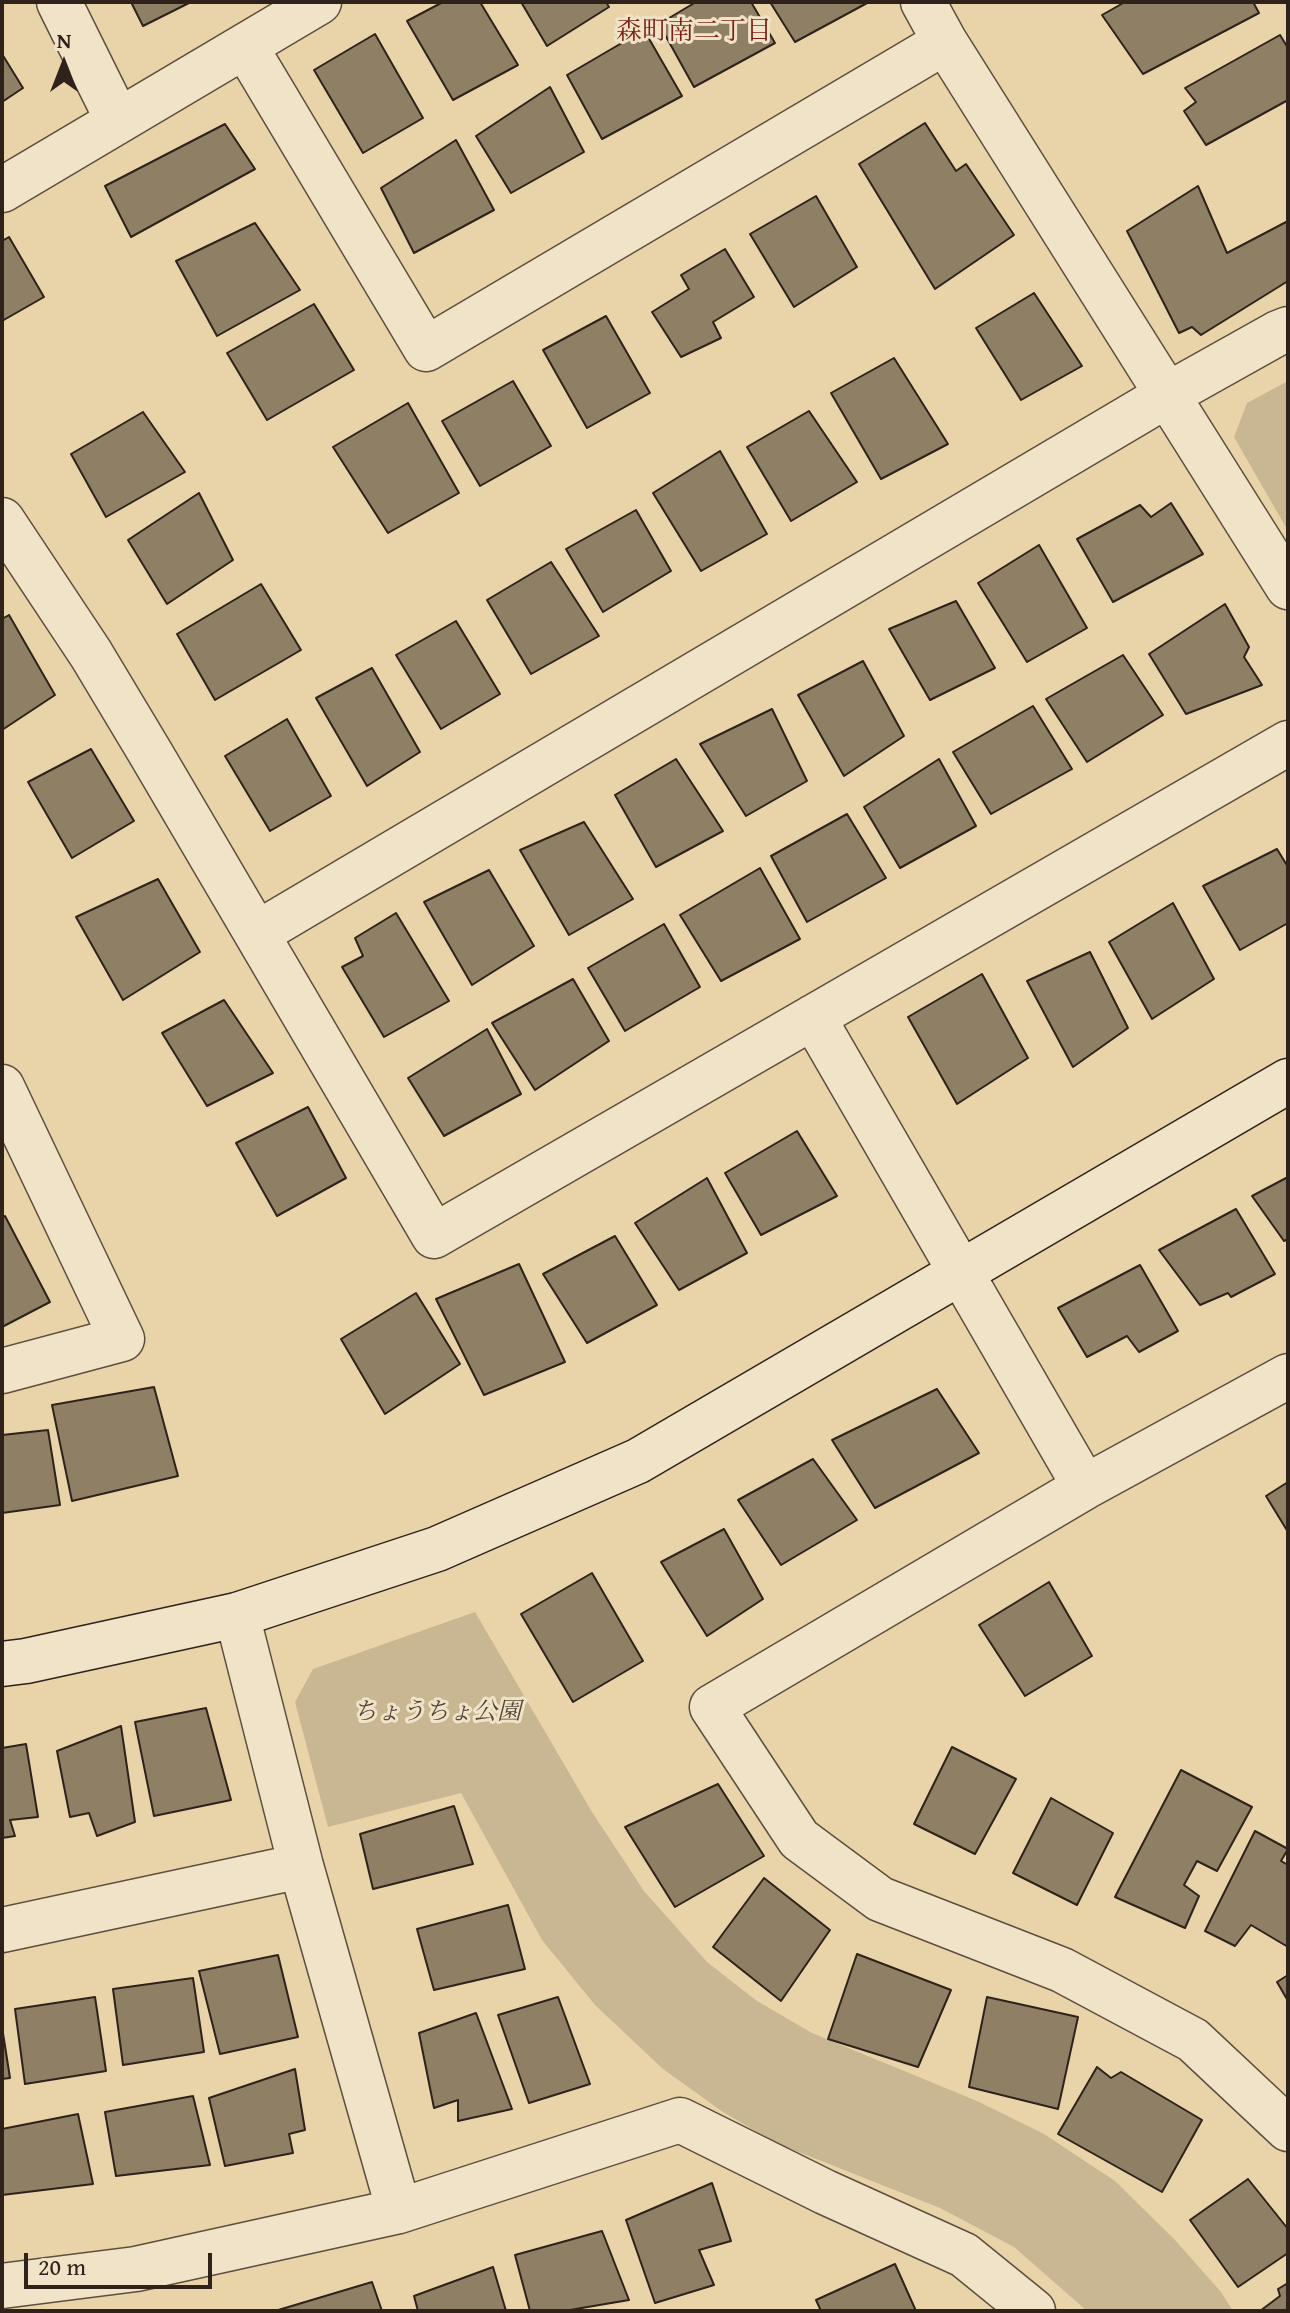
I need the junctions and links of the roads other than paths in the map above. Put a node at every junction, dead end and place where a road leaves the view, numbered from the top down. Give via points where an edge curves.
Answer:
1 (59, 2) edge
2 (319, 2) edge
3 (923, 2) edge
4 (945, 42) junction
5 (245, 46) junction
6 (118, 121) junction
7 (2, 190) edge
8 (1288, 329) edge
9 (1169, 394) junction
10 (2, 520) edge
11 (1288, 587) edge
12 (1288, 743) edge
13 (258, 933) junction
14 (813, 1017) junction
15 (1288, 1081) edge
16 (2, 1087) edge
17 (961, 1273) junction
18 (2, 1371) edge
19 (1288, 1376) edge
20 (1085, 1487) junction
21 (237, 1615) junction
22 (2, 1664) edge
23 (301, 1866) junction
24 (2, 1930) edge
25 (1288, 2129) edge
26 (399, 2211) junction
27 (2, 2286) edge
28 (1033, 2311) edge

1 - 6 street
2 - 5 street
3 - 4 street
4 - 5 street via 426,349
4 - 9 street
5 - 6 street
6 - 7 street
8 - 9 street
9 - 11 street
9 - 13 street
10 - 13 street via 91,654
12 - 14 street
13 - 14 street via 434,1236
14 - 17 street
15 - 17 street
16 - 18 street via 122,1339
17 - 20 street
17 - 21 street via 638,1461 437,1549
19 - 20 street
20 - 25 street via 712,1707 799,1839 880,1899 1062,1970 1193,2040
21 - 22 street
21 - 23 street
23 - 24 street
23 - 26 street
26 - 27 street via 136,2269
26 - 28 street via 680,2120 964,2255

